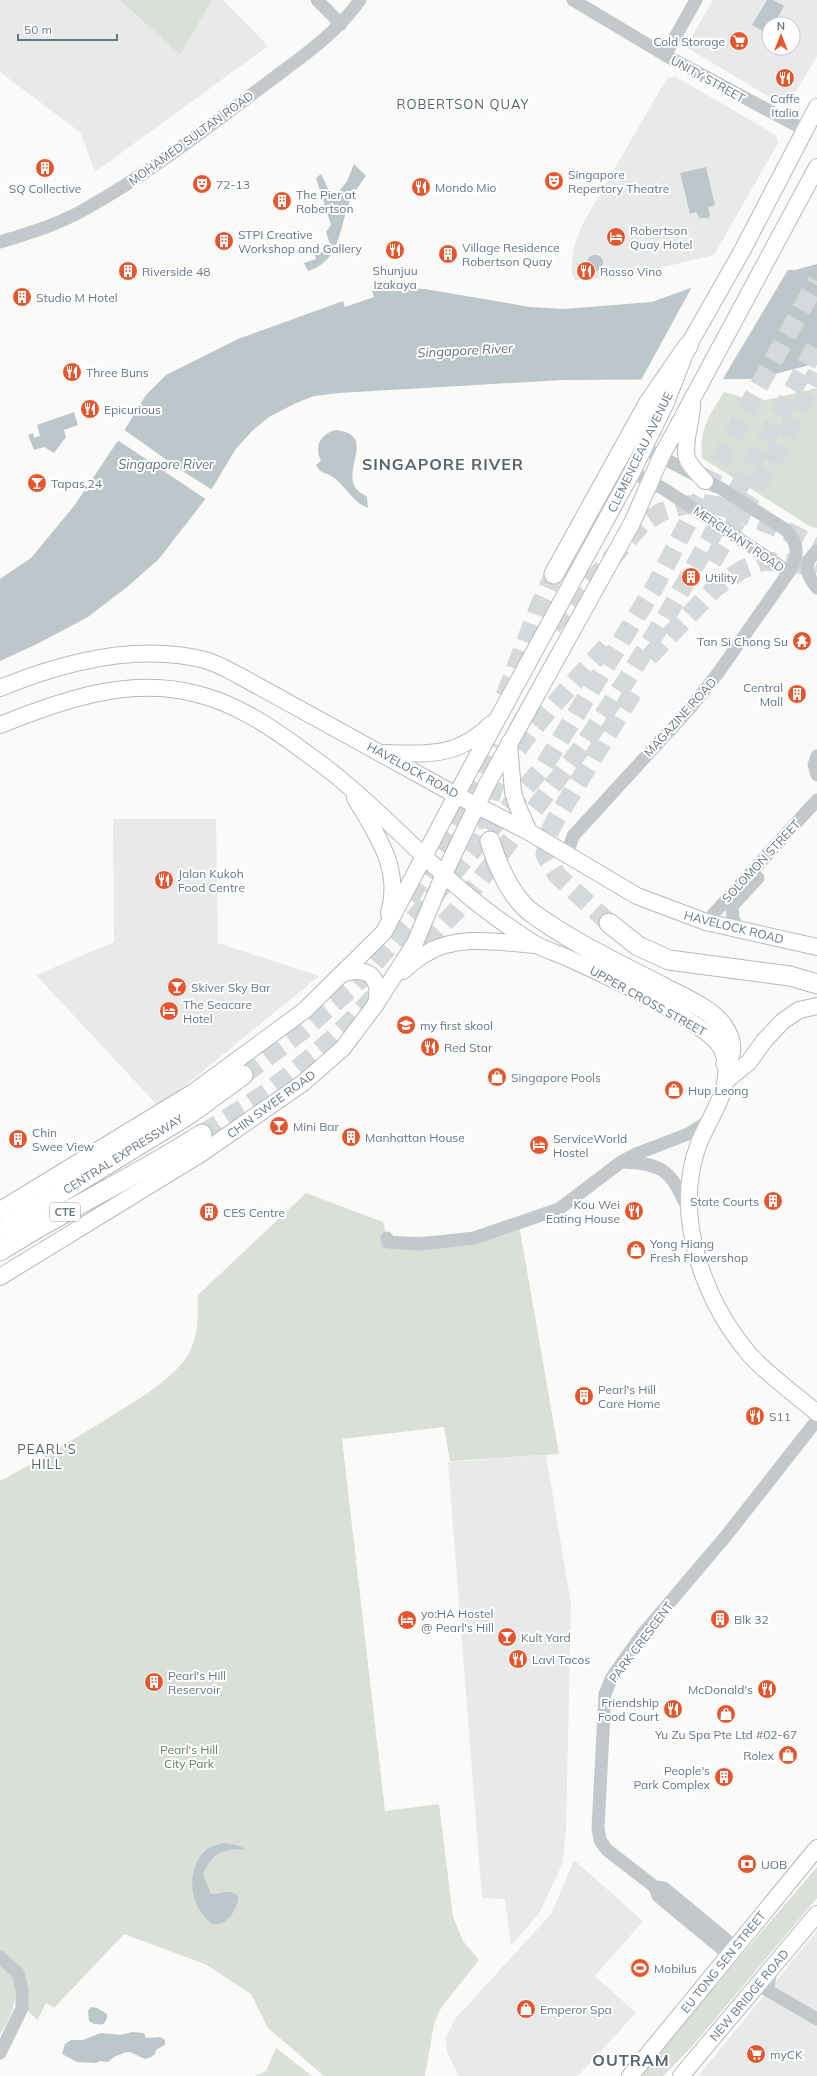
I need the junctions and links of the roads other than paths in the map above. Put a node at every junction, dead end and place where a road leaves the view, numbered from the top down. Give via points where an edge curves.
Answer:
1 (317, 0) edge
2 (360, 0) edge
3 (573, 0) edge
4 (696, 0) edge
5 (341, 24) junction
6 (665, 55) junction
7 (817, 107) edge
8 (804, 130) junction
9 (817, 167) edge
10 (0, 242) edge
11 (688, 346) joint
12 (656, 404) junction
13 (690, 408) junction
14 (644, 448) junction
15 (661, 457) junction
16 (632, 472) junction
17 (705, 481) junction
18 (650, 483) junction
19 (817, 551) edge
20 (789, 572) junction
21 (554, 574) tunnel mouth
22 (817, 588) edge
23 (0, 688) edge
24 (502, 712) junction
25 (0, 725) edge
26 (509, 742) junction
27 (384, 753) junction
28 (817, 756) edge
29 (817, 775) edge
30 (346, 783) junction
31 (456, 795) junction
32 (817, 800) edge
33 (476, 805) junction
34 (817, 813) edge
35 (529, 832) junction
36 (490, 841) tunnel mouth
37 (566, 855) junction
38 (425, 857) junction
39 (444, 874) junction
40 (706, 922) junction
41 (609, 923) tunnel mouth
42 (738, 930) junction
43 (384, 932) junction
44 (537, 945) junction
45 (817, 947) edge
46 (342, 974) junction
47 (395, 977) junction
48 (817, 984) edge
49 (376, 1004) junction
50 (817, 1006) edge
51 (726, 1072) junction
52 (243, 1075) tunnel mouth
53 (709, 1121) junction
54 (202, 1134) tunnel mouth
55 (621, 1162) junction
56 (0, 1210) edge
57 (690, 1214) junction
58 (0, 1230) edge
59 (387, 1238) dead end
60 (0, 1251) edge
61 (0, 1277) edge
62 (817, 1413) edge
63 (817, 1420) edge
64 (817, 1848) edge
65 (817, 1914) edge
66 (731, 1951) junction
67 (0, 1957) edge
68 (773, 1966) junction
69 (753, 1989) junction
70 (817, 2019) edge
71 (817, 2027) edge
72 (0, 2053) edge
73 (684, 2075) edge
74 (630, 2076) edge

1 - 5 street
2 - 5 street, MOHAMED SULTAN ROAD
3 - 6 street, UNITY STREET
4 - 6 street
5 - 10 street, MOHAMED SULTAN ROAD via 233,109 143,174 86,209 34,232
6 - 8 street, UNITY STREET
7 - 8 main road
8 - 11 main road via 742,251
9 - 13 main road, CLEMENCEAU AVENUE
11 - 12 highway
12 - 14 main road, CLEMENCEAU AVENUE
12 - 21 highway
13 - 15 main road, CLEMENCEAU AVENUE
13 - 17 main road via 687,458
14 - 15 street, MERCHANT ROAD
14 - 16 main road, CLEMENCEAU AVENUE
15 - 17 street, MERCHANT ROAD
15 - 18 main road, CLEMENCEAU AVENUE
16 - 18 street, MERCHANT ROAD
16 - 24 main road, CLEMENCEAU AVENUE
17 - 20 street, MERCHANT ROAD via 722,489 786,530 794,538 797,546
18 - 20 street, MERCHANT ROAD via 664,489
18 - 26 main road, CLEMENCEAU AVENUE via 628,529
19 - 22 street via 807,563 807,575
20 - 37 street, MAGAZINE ROAD via 692,706 572,836
23 - 27 main road, HAVELOCK ROAD via 62,667 109,657 150,653 177,655 206,660 238,675
24 - 27 main road via 482,732 452,750 424,754
24 - 31 main road, CLEMENCEAU AVENUE
25 - 30 main road via 70,699 94,694 132,689 174,689 218,701 254,718 282,735
26 - 33 main road, CLEMENCEAU AVENUE
26 - 35 main road via 513,792
27 - 31 main road, HAVELOCK ROAD
28 - 29 street via 814,765
30 - 38 main road
30 - 43 main road via 374,830 392,872 394,897
31 - 33 main road, HAVELOCK ROAD
31 - 38 main road
32 - 40 street, SOLOMON STREET
33 - 35 main road, HAVELOCK ROAD
33 - 39 main road, CHIN SWEE ROAD
34 - 42 street, SOLOMON STREET via 732,906
35 - 37 main road, HAVELOCK ROAD
36 - 51 highway via 514,895 532,913 575,940 702,1008 721,1024 731,1039
37 - 40 main road, HAVELOCK ROAD via 637,896
38 - 39 main road, UPPER CROSS STREET
38 - 43 main road
39 - 44 main road, UPPER CROSS STREET via 483,908
39 - 47 main road, CHIN SWEE ROAD via 415,943
40 - 42 main road, HAVELOCK ROAD
41 - 48 highway via 638,946 669,960 790,976
42 - 45 main road, HAVELOCK ROAD
43 - 46 main road
44 - 47 main road via 466,941 444,945 425,954
44 - 51 main road, UPPER CROSS STREET via 604,975 698,1026 718,1042 723,1052
46 - 49 main road via 360,970 375,979 378,987
46 - 56 main road via 305,1010 195,1091
47 - 49 main road, CHIN SWEE ROAD
49 - 61 main road, CHIN SWEE ROAD via 343,1048 303,1084 202,1153
50 - 51 main road via 799,1010 783,1021 749,1062
51 - 53 main road via 721,1097
52 - 58 highway, CENTRAL EXPRESSWAY / CTE via 188,1114
53 - 55 street via 688,1134
53 - 57 main road via 698,1147 694,1166
54 - 60 highway, CENTRAL EXPRESSWAY / CTE
55 - 57 street via 649,1163 661,1169 675,1183
55 - 59 street via 559,1209 474,1238 421,1244 388,1242
57 - 62 main road via 695,1248 709,1292 723,1319 750,1355
63 - 66 street, PARK CRESCENT via 726,1536 641,1636 612,1677 605,1694 598,1828 600,1840 607,1850 655,1887 658,1896
64 - 66 main road, EU TONG SEN STREET
65 - 68 main road, NEW BRIDGE ROAD
66 - 74 main road, EU TONG SEN STREET
67 - 72 street via 18,1973 22,1990 22,2008
68 - 69 main road, NEW BRIDGE ROAD
68 - 70 street via 767,1990
69 - 71 street
69 - 73 main road, NEW BRIDGE ROAD

